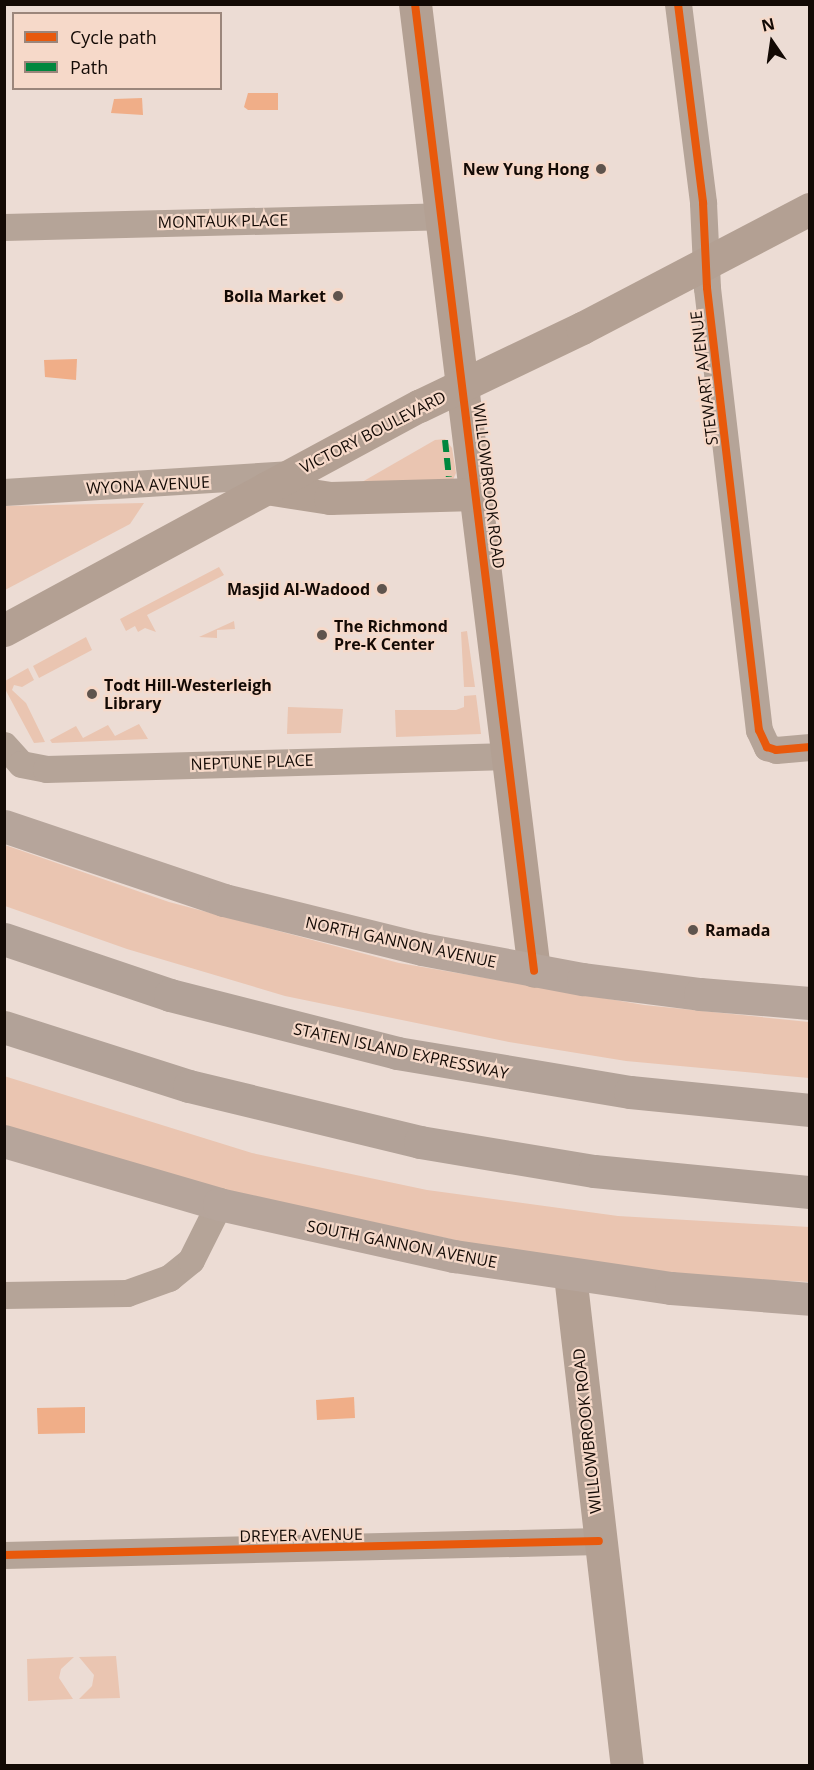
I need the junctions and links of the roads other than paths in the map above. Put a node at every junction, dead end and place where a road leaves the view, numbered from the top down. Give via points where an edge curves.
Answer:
1 (415, 4) edge
2 (678, 4) edge
3 (810, 208) edge
4 (442, 216) junction
5 (4, 227) edge
6 (706, 263) junction
7 (462, 386) junction
8 (279, 481) junction
9 (4, 492) edge
10 (476, 494) junction
11 (4, 630) edge
12 (4, 745) edge
13 (810, 747) edge
14 (509, 756) junction
15 (4, 826) edge
16 (4, 939) edge
17 (534, 971) junction
18 (810, 1003) edge
19 (4, 1027) edge
20 (810, 1110) edge
21 (4, 1141) edge
22 (810, 1192) edge
23 (219, 1204) junction
24 (570, 1275) junction
25 (4, 1295) edge
26 (810, 1299) edge
27 (599, 1541) junction
28 (4, 1555) edge
29 (627, 1766) edge

1 - 4 street, WILLOWBROOK ROAD
2 - 6 street, STEWART AVENUE via 704,203
3 - 6 street, VICTORY BOULEVARD
4 - 5 street, MONTAUK PLACE
4 - 7 street, WILLOWBROOK ROAD
6 - 7 street, VICTORY BOULEVARD
6 - 13 street, STEWART AVENUE via 759,730 767,747
7 - 8 street, VICTORY BOULEVARD
7 - 10 street, WILLOWBROOK ROAD
8 - 9 street, WYONA AVENUE
8 - 10 street via 330,498
8 - 11 street, VICTORY BOULEVARD
10 - 14 street, WILLOWBROOK ROAD
12 - 14 street, NEPTUNE PLACE via 21,764 46,769
14 - 17 street, WILLOWBROOK ROAD
15 - 17 main road, NORTH GANNON AVENUE via 111,865 235,903 373,938
16 - 20 highway, STATEN ISLAND EXPRESSWAY via 170,995 397,1053 630,1092
17 - 18 main road, NORTH GANNON AVENUE via 700,994
19 - 22 highway via 189,1086 400,1138 594,1171
21 - 23 main road, SOUTH GANNON AVENUE
23 - 24 main road, SOUTH GANNON AVENUE via 386,1243
23 - 25 street via 191,1260 169,1278 127,1293
24 - 26 main road, SOUTH GANNON AVENUE
24 - 27 street, WILLOWBROOK ROAD
27 - 28 street, DREYER AVENUE
27 - 29 street, WILLOWBROOK ROAD

